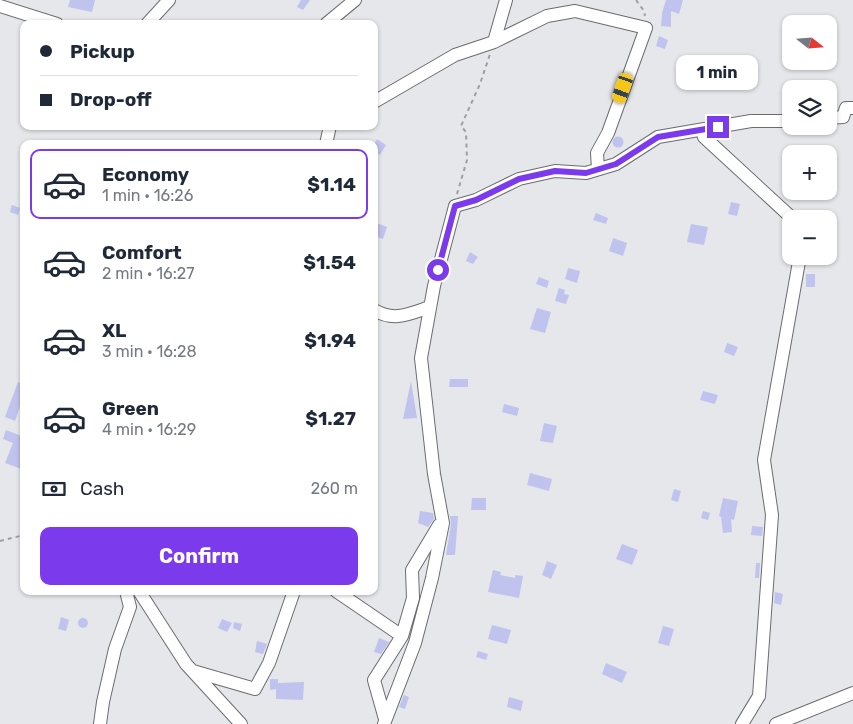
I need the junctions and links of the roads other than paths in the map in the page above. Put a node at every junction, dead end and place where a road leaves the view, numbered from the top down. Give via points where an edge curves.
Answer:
1 (169, 0) edge
2 (355, 0) edge
3 (506, 0) edge
4 (0, 6) edge
5 (44, 20) edge
6 (151, 20) edge
7 (331, 20) edge
8 (494, 42) junction
9 (378, 100) edge
10 (853, 108) edge
11 (837, 117) edge
12 (782, 121) edge
13 (702, 130) junction
14 (598, 169) junction
15 (783, 210) edge
16 (798, 265) edge
17 (430, 307) junction
18 (378, 313) edge
19 (442, 520) junction
20 (127, 595) edge
21 (142, 595) edge
22 (293, 595) edge
23 (342, 595) edge
24 (402, 636) junction
25 (193, 671) junction
26 (853, 693) edge
27 (385, 722) edge
28 (100, 724) edge
29 (242, 724) edge
30 (742, 724) edge
31 (776, 724) edge

1 - 6 street
2 - 7 street
3 - 8 street
4 - 5 street
8 - 9 street via 455,55
8 - 14 street via 547,16 575,11 646,28 608,133 597,153
10 - 11 street via 846,108 842,117
12 - 13 street via 751,121
13 - 14 street via 658,137 616,164
13 - 15 street via 704,137
14 - 17 street via 586,173 555,171 519,179 476,200 455,206
16 - 30 street via 764,460 772,515 760,696
17 - 18 street via 401,316 385,317
17 - 19 street via 421,358
19 - 24 street via 412,570 413,598
19 - 27 street via 432,578 415,643
20 - 28 street via 130,607 115,649
21 - 25 street
22 - 25 street via 268,664 255,689
23 - 24 street
24 - 27 street via 374,680
25 - 29 street
26 - 31 street

